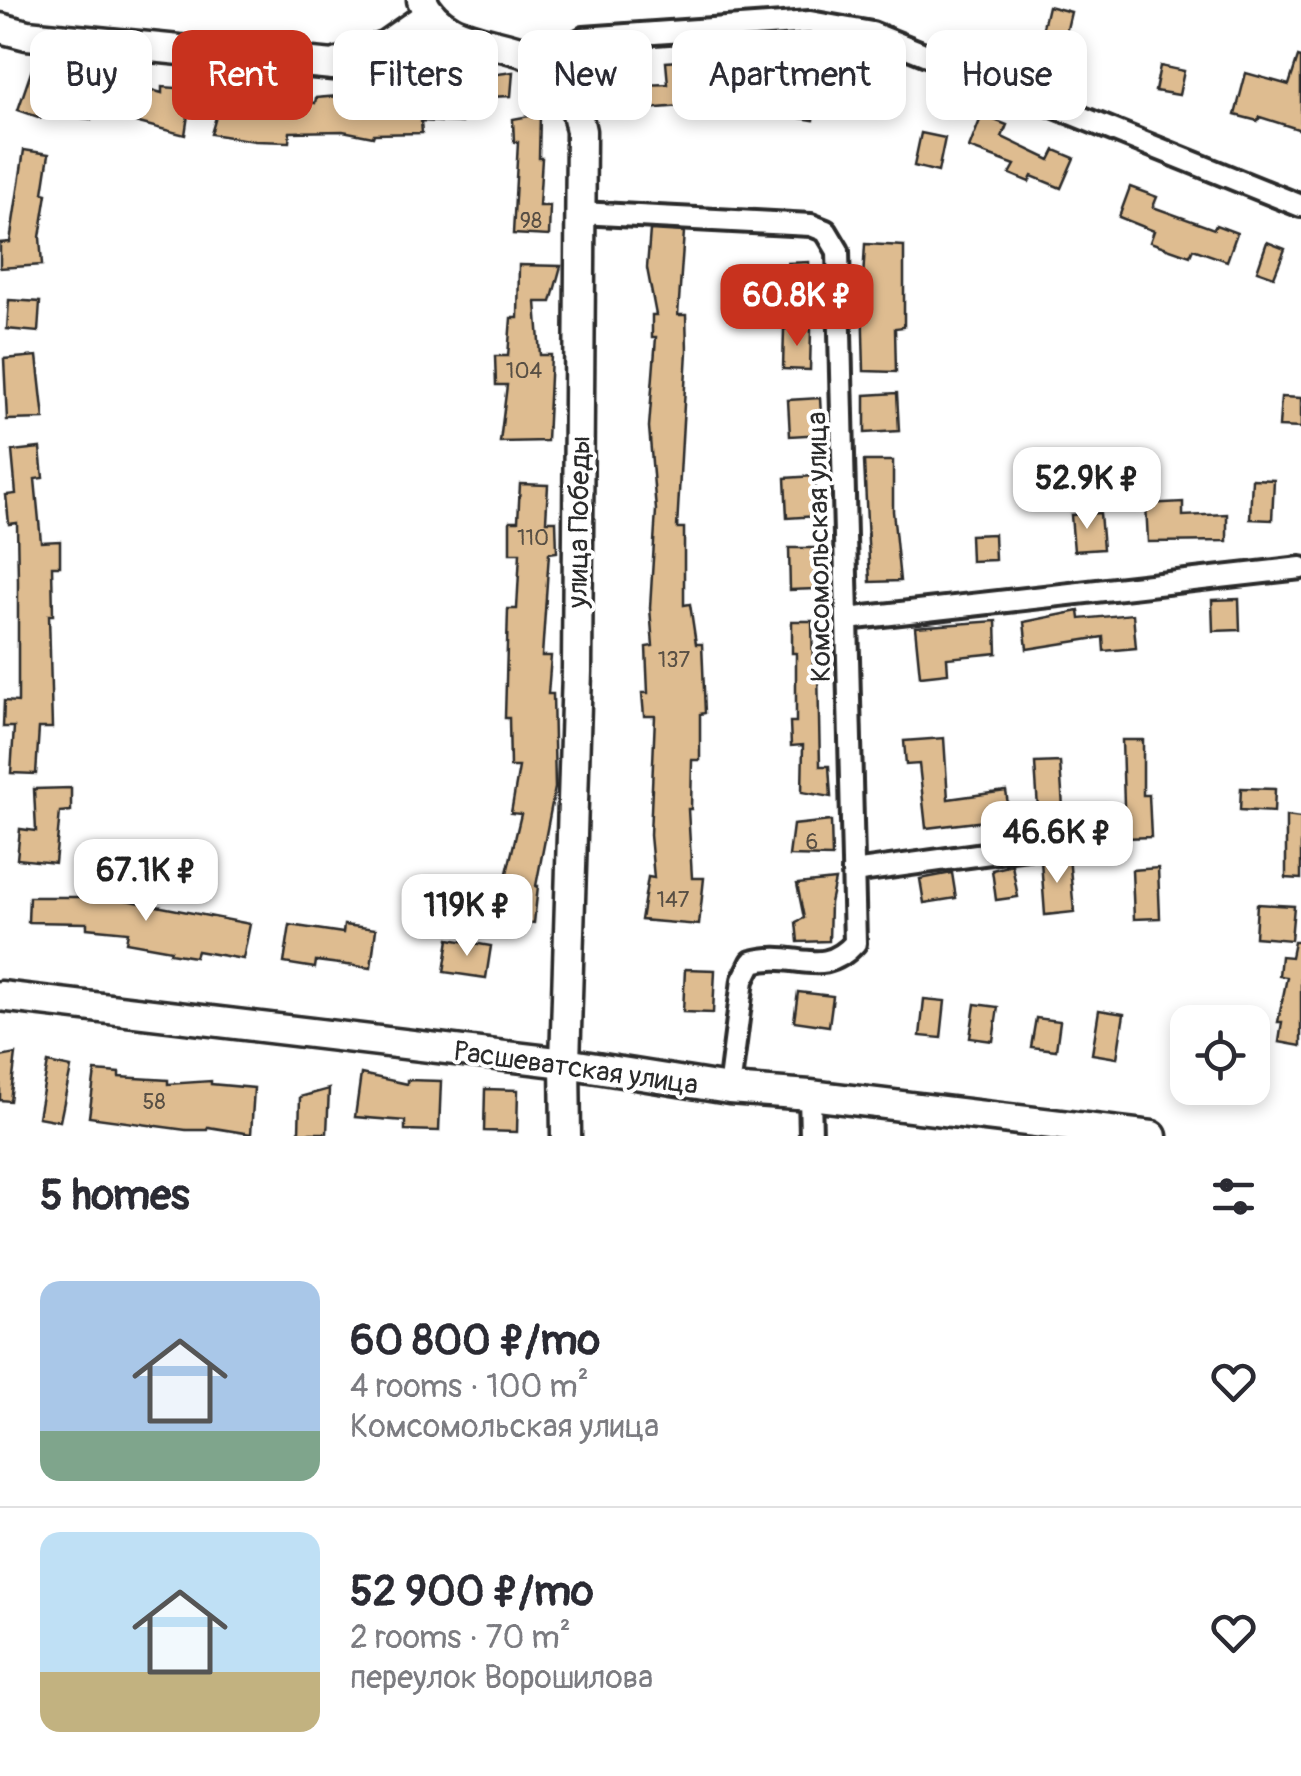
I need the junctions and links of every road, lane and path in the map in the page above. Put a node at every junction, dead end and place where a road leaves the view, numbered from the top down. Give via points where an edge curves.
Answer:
1 (426, 8) edge
2 (0, 28) edge
3 (652, 33) edge
4 (518, 53) edge
5 (578, 120) edge
6 (1301, 206) edge
7 (580, 213) junction
8 (1301, 568) edge
9 (847, 619) junction
10 (1078, 841) dead end
11 (853, 872) junction
12 (0, 996) edge
13 (565, 1063) junction
14 (729, 1090) junction
15 (810, 1095) junction
16 (566, 1136) edge
17 (811, 1136) edge
18 (1152, 1136) edge

1 - 2 street via 386,45 333,65
1 - 4 street via 458,35
3 - 6 street via 810,22 872,33
5 - 7 street, улица Победы
7 - 9 street, Комсомольская улица via 826,231 838,251
7 - 13 street, улица Победы via 577,671
8 - 9 street
9 - 11 street, Комсомольская улица
10 - 11 street
11 - 14 street, Комсомольская улица via 855,943 840,960 820,964 773,956 752,962
12 - 13 street, Расшеватская улица
13 - 14 street, Расшеватская улица
13 - 16 street, улица Победы
14 - 15 street, Расшеватская улица
15 - 17 street
15 - 18 street, Расшеватская улица

